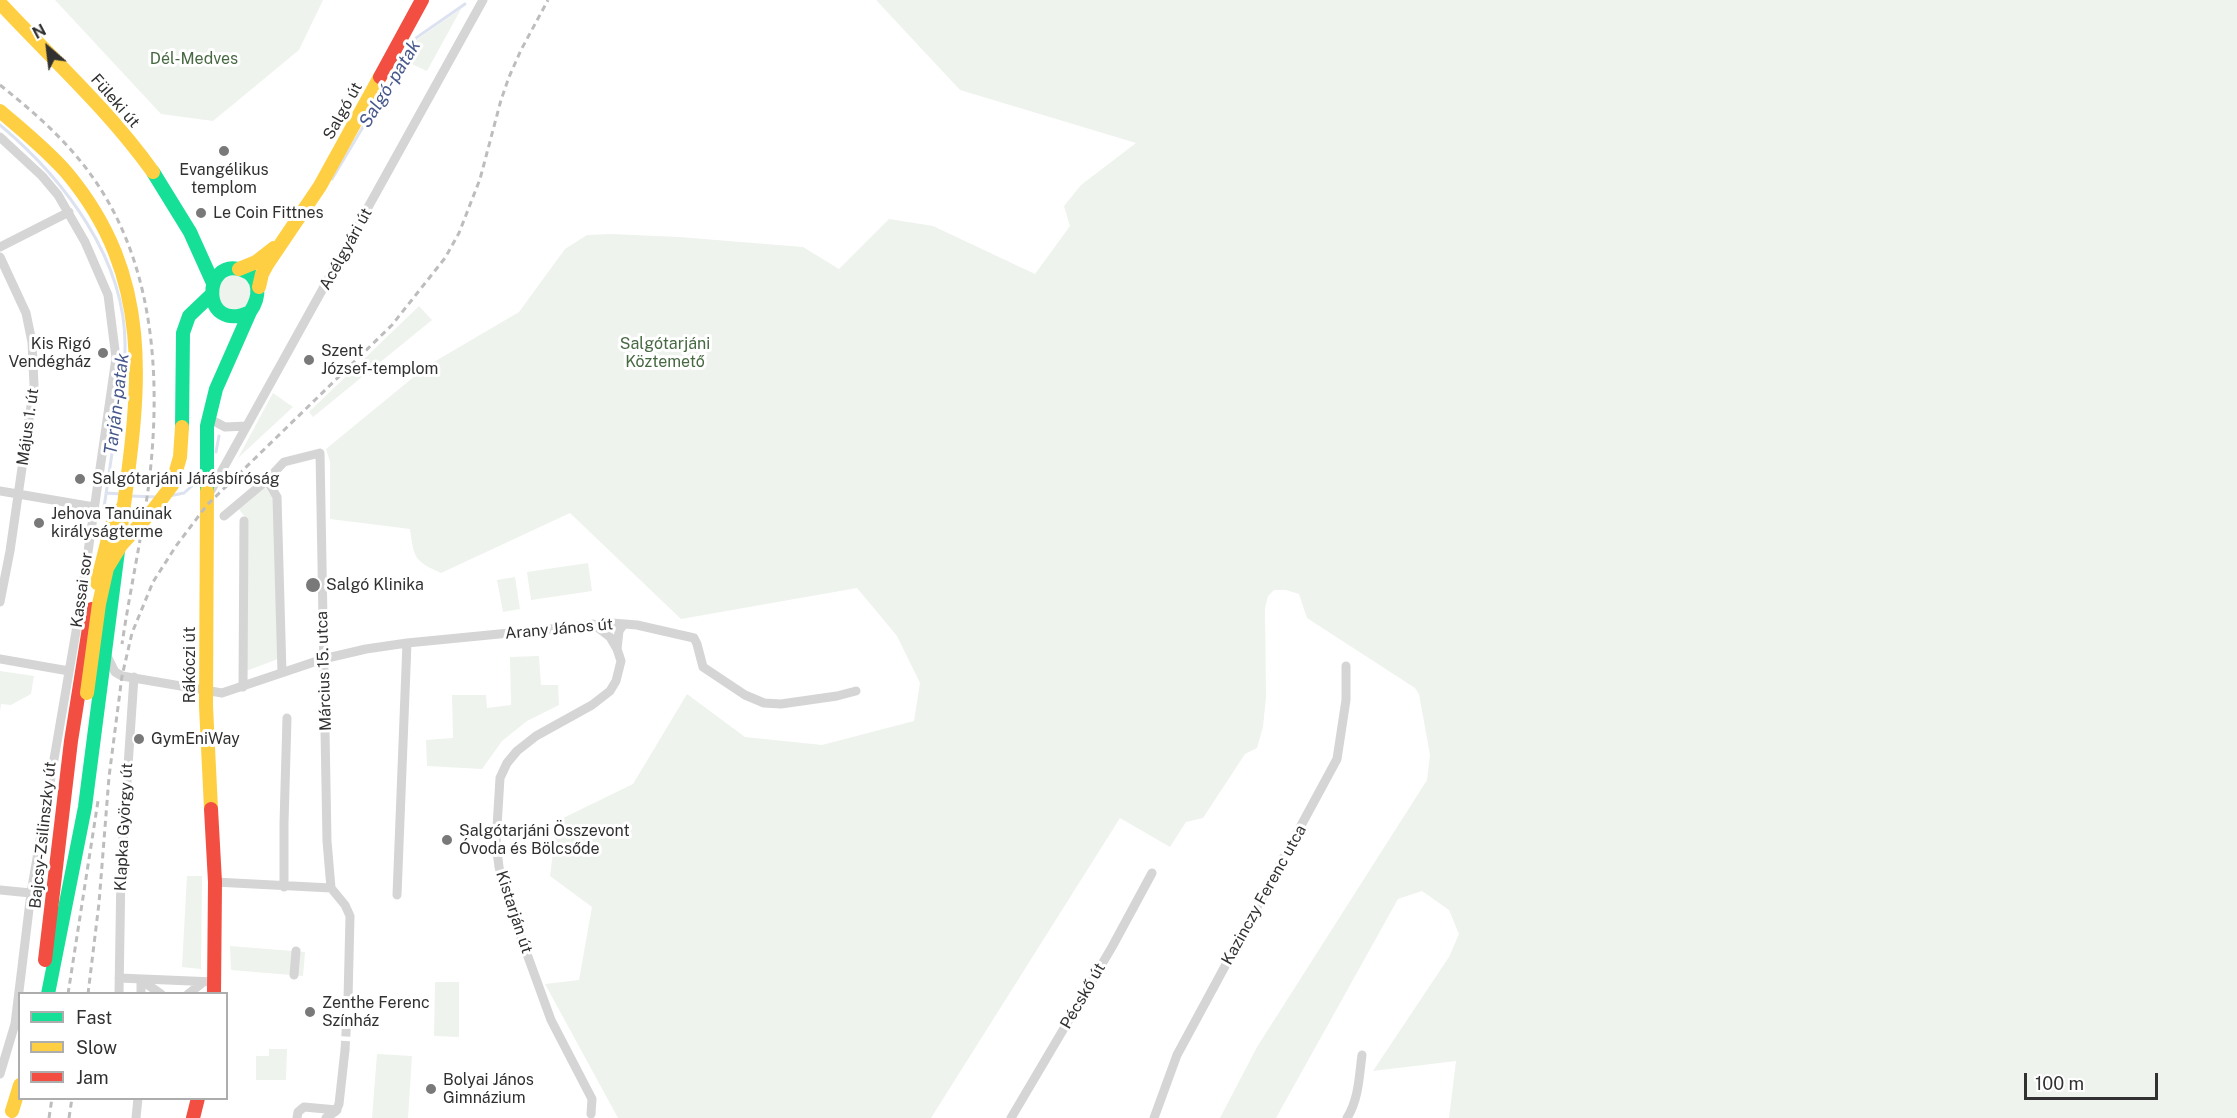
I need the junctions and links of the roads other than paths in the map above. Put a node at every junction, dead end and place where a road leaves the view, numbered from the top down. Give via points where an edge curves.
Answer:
1 (422, 0) edge
2 (483, 0) edge
3 (0, 3) edge
4 (0, 111) edge
5 (0, 137) edge
6 (69, 212) junction
7 (190, 232) junction
8 (289, 235) junction
9 (0, 247) edge
10 (0, 257) edge
11 (234, 269) junction
12 (259, 287) junction
13 (212, 289) junction
14 (250, 312) junction
15 (222, 313) junction
16 (182, 351) junction
17 (222, 374) junction
18 (208, 418) junction
19 (247, 426) junction
20 (267, 480) junction
21 (0, 491) edge
22 (18, 494) junction
23 (207, 496) junction
24 (124, 504) junction
25 (94, 507) junction
26 (224, 516) dead end
27 (244, 521) dead end
28 (0, 602) edge
29 (593, 624) junction
30 (624, 624) junction
31 (408, 643) junction
32 (106, 645) junction
33 (617, 648) junction
34 (0, 659) edge
35 (323, 659) junction
36 (1346, 666) dead end
37 (207, 672) junction
38 (282, 673) junction
39 (74, 676) junction
40 (134, 677) junction
41 (186, 687) junction
42 (243, 687) junction
43 (206, 691) junction
44 (856, 691) dead end
45 (287, 718) dead end
46 (1152, 873) dead end
47 (215, 882) junction
48 (284, 887) junction
49 (331, 888) junction
50 (0, 890) edge
51 (31, 893) junction
52 (397, 896) dead end
53 (56, 918) junction
54 (296, 951) dead end
55 (294, 975) dead end
56 (119, 978) junction
57 (141, 980) junction
58 (206, 987) edge
59 (19, 992) edge
60 (40, 992) edge
61 (48, 992) edge
62 (119, 992) edge
63 (141, 992) edge
64 (159, 992) edge
65 (191, 992) edge
66 (18, 999) edge
67 (348, 999) tunnel mouth
68 (345, 1050) tunnel mouth
69 (1362, 1055) dead end
70 (0, 1074) edge
71 (18, 1091) edge
72 (19, 1100) edge
73 (138, 1100) edge
74 (198, 1100) edge
75 (337, 1110) junction
76 (10, 1114) edge
77 (591, 1114) dead end
78 (136, 1118) edge
79 (193, 1118) edge
80 (297, 1118) edge
81 (326, 1118) edge
82 (1011, 1118) edge
83 (1154, 1118) edge
84 (1347, 1118) edge

1 - 8 main road, Salgó út
2 - 19 street, Acélgyári út
3 - 7 main road, Füleki út via 108,115
4 - 24 main road via 72,180 104,229 124,277 134,313 139,381
5 - 6 street, Kassai sor via 42,176
6 - 9 street
6 - 25 street, Kassai sor via 103,279 116,344
7 - 11 main road via 210,255
7 - 13 main road
8 - 11 main road via 268,254
8 - 12 main road via 268,263
10 - 22 street, Május 1. út via 26,313 32,342 34,385
11 - 12 main road via 250,274
11 - 13 main road via 220,273
12 - 14 main road via 257,303
13 - 15 main road via 212,303
13 - 16 main road via 187,321
14 - 15 main road via 239,317
14 - 17 main road
15 - 16 main road via 204,315 193,323
15 - 17 main road via 230,338
16 - 53 main road, bridge via 180,457 172,485 120,545 107,568
17 - 18 main road, Rákóczi út
18 - 19 street via 225,427
18 - 23 main road, Rákóczi út
19 - 23 street, Acélgyári út
20 - 26 street
20 - 35 street, Március 15. utca via 284,462 315,454
20 - 38 street via 277,497
21 - 22 street
22 - 25 street
22 - 28 street, Május 1. út
23 - 37 main road, Rákóczi út
24 - 32 main road, Bajcsy-Zsilinszky út
24 - 39 main road, Bajcsy-Zsilinszky út via 104,550 81,664
25 - 39 street, Kassai sor
27 - 42 street
29 - 30 street, Arany János út
29 - 31 street, Arany János út
29 - 33 street
30 - 33 street, Kistarján út
30 - 44 street, Arany János út via 694,638 703,667 764,703 781,704
31 - 35 street, Arany János út
31 - 52 street
32 - 40 street, Arany János út via 115,672
32 - 53 main road, Bajcsy-Zsilinszky út via 85,807
33 - 77 street, Kistarján út via 621,661 610,691 536,736 507,763 500,778 496,843 507,899 551,1020 592,1099
34 - 39 street
35 - 38 street, Arany János út
35 - 49 street, Március 15. utca
36 - 83 street, Kazinczy Ferenc utca via 1346,700 1337,759 1177,1055
37 - 41 street via 200,681
37 - 43 main road, Rákóczi út
38 - 42 street, Arany János út
39 - 51 street, Kassai sor
39 - 53 main road, Bajcsy-Zsilinszky út via 60,819
40 - 41 street, Arany János út
40 - 56 street, Klapka György út via 121,870
41 - 43 street, Arany János út
42 - 43 street, Arany János út via 222,693
43 - 47 main road, Rákóczi út
45 - 48 street
46 - 82 street, Pécskő út
47 - 48 street
47 - 58 main road, Rákóczi út
48 - 49 street
49 - 67 street via 350,916
50 - 51 street
51 - 59 street, Kassai sor
53 - 60 main road, Bajcsy-Zsilinszky út
53 - 61 main road, Bajcsy-Zsilinszky út
54 - 55 street
56 - 57 street
56 - 62 street, Klapka György út
57 - 58 street
57 - 63 street
57 - 64 street
58 - 65 street
66 - 70 street, Kassai sor
68 - 75 street
69 - 84 street via 1360,1082
71 - 76 main road
72 - 76 main road
73 - 78 street
74 - 79 main road
75 - 80 street via 304,1107
75 - 81 street

